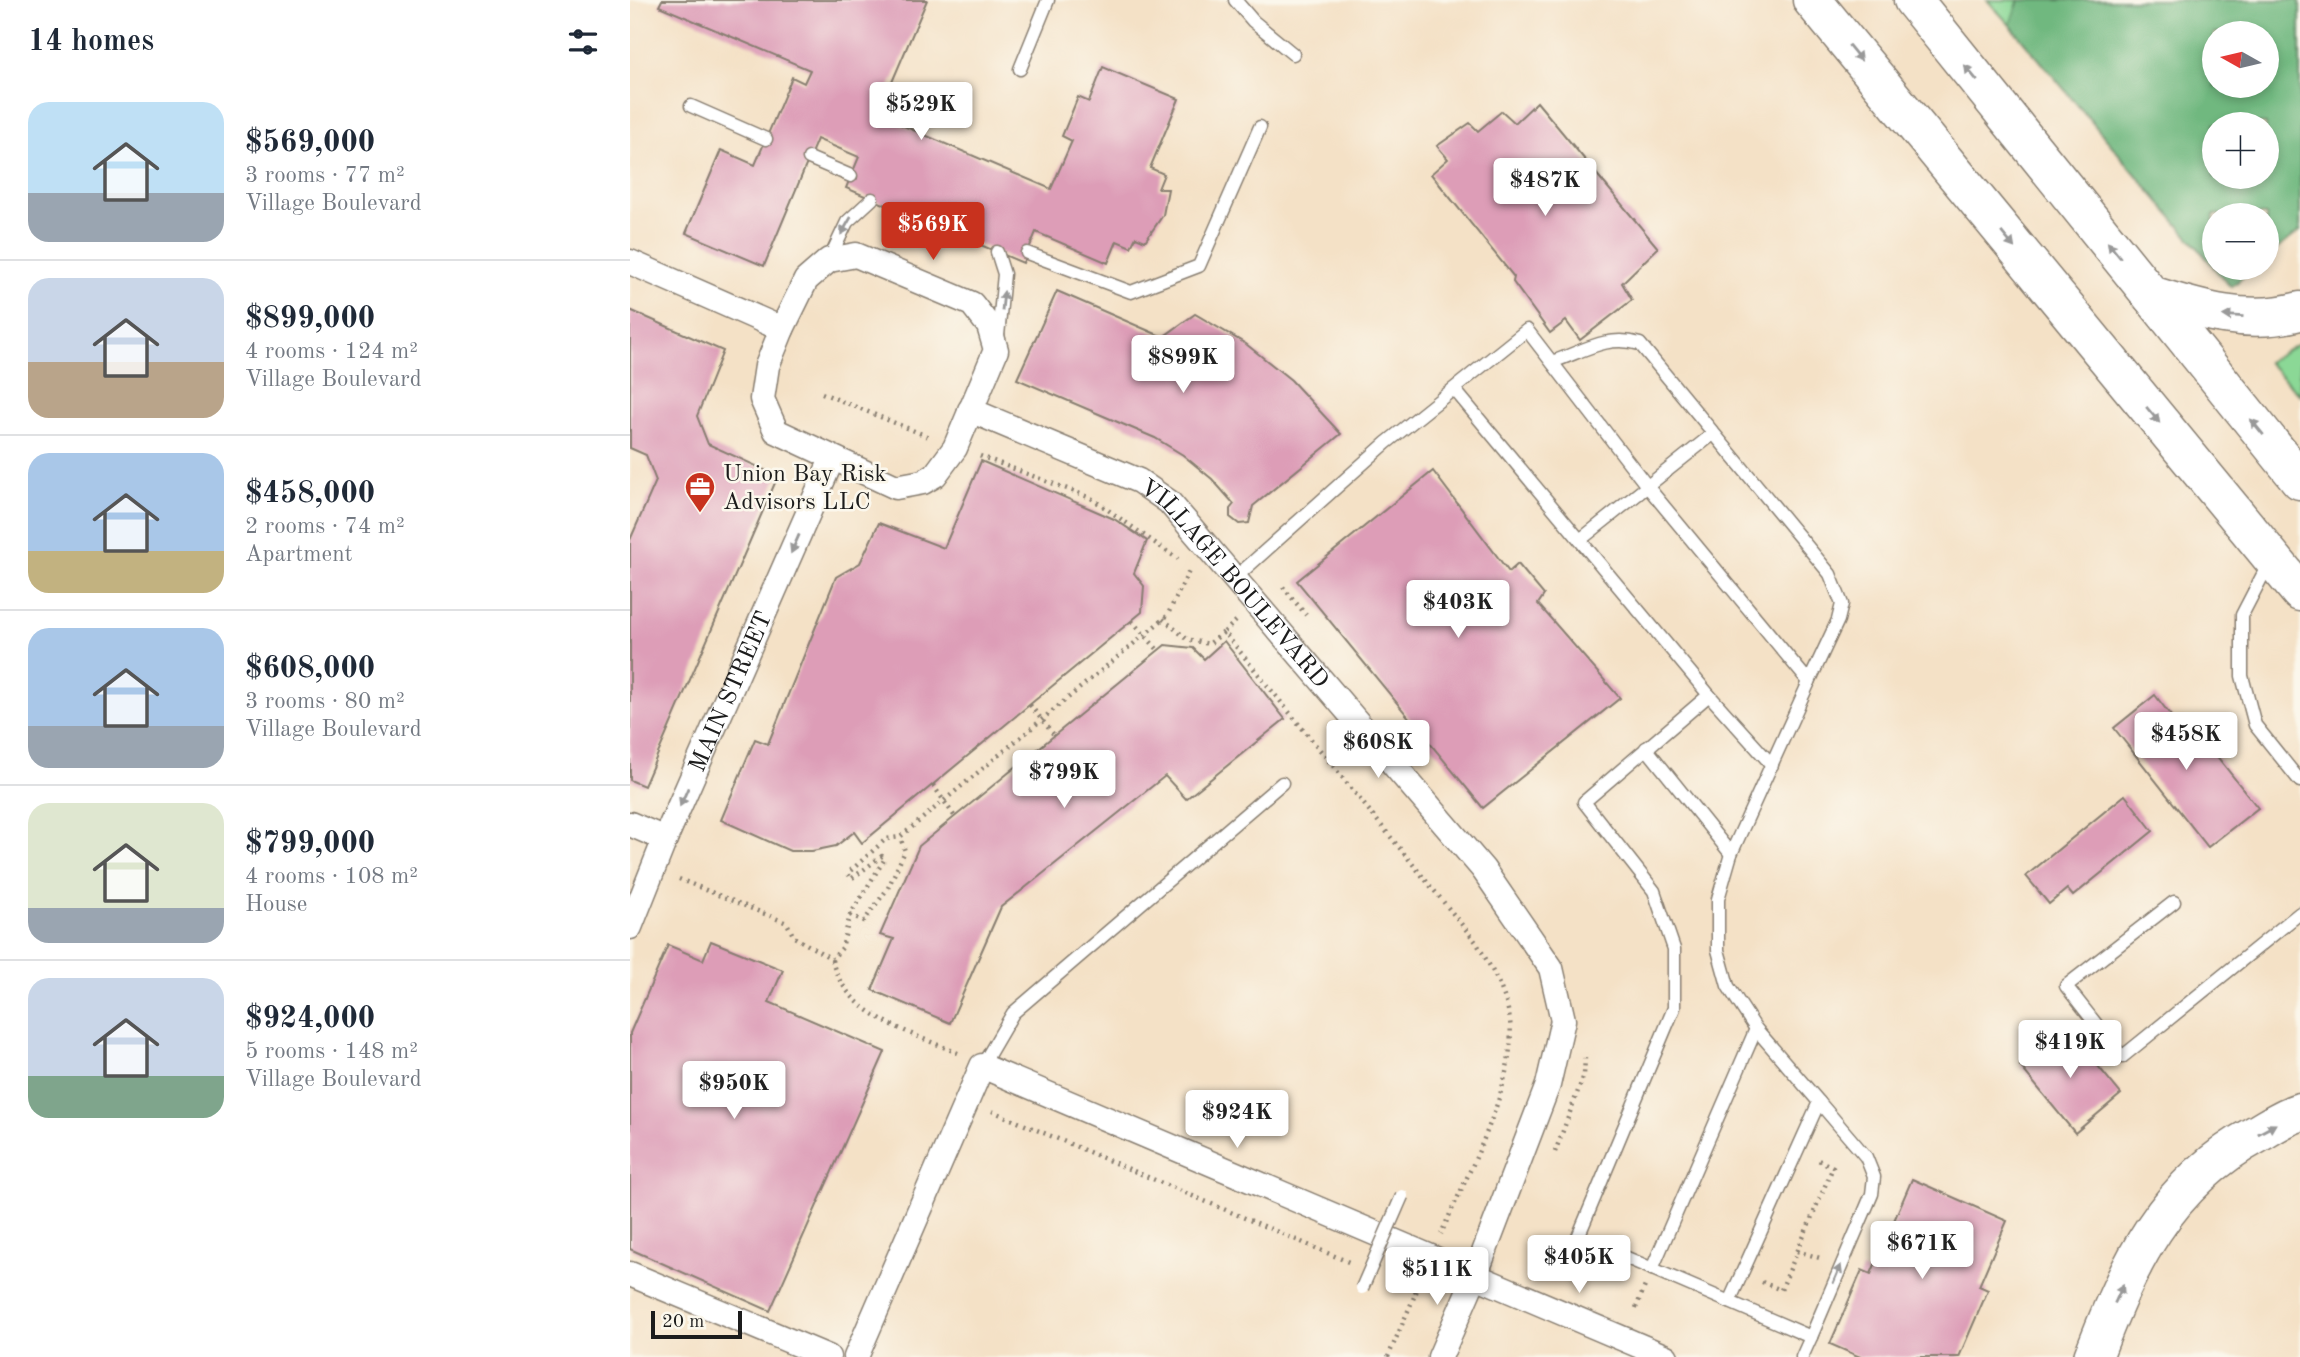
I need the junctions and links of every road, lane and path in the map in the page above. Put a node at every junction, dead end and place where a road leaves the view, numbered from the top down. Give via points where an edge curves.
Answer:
1 (1048, 0) edge
2 (1235, 0) edge
3 (1812, 0) edge
4 (1913, 0) edge
5 (1293, 54) dead end
6 (1020, 69) dead end
7 (691, 106) dead end
8 (1260, 127) dead end
9 (766, 139) dead end
10 (809, 158) dead end
11 (851, 176) dead end
12 (872, 199) dead end
13 (998, 252) dead end
14 (1027, 253) dead end
15 (829, 260) junction
16 (630, 262) edge
17 (2151, 295) junction
18 (2300, 312) edge
19 (782, 329) junction
20 (996, 350) junction
21 (1552, 362) junction
22 (1454, 389) junction
23 (822, 393) dead end
24 (970, 410) junction
25 (1713, 434) junction
26 (955, 448) junction
27 (832, 459) junction
28 (2300, 480) edge
29 (1647, 486) junction
30 (1580, 540) junction
31 (2272, 557) junction
32 (1191, 568) junction
33 (1198, 575) dead end
34 (1236, 578) junction
35 (1283, 587) dead end
36 (2300, 593) edge
37 (1233, 614) dead end
38 (1163, 619) junction
39 (1310, 620) dead end
40 (1132, 621) dead end
41 (1224, 632) junction
42 (1158, 650) dead end
43 (1810, 682) junction
44 (1709, 695) junction
45 (1030, 705) dead end
46 (1054, 735) dead end
47 (1646, 748) junction
48 (1772, 765) junction
49 (2300, 781) edge
50 (1282, 783) dead end
51 (933, 785) dead end
52 (955, 817) dead end
53 (630, 824) edge
54 (900, 837) junction
55 (665, 839) junction
56 (1731, 854) junction
57 (654, 870) junction
58 (2174, 902) dead end
59 (2300, 913) edge
60 (850, 915) junction
61 (630, 927) edge
62 (832, 959) junction
63 (1756, 1029) junction
64 (1586, 1050) dead end
65 (973, 1061) junction
66 (967, 1100) junction
67 (1819, 1102) junction
68 (2300, 1112) edge
69 (1797, 1151) junction
70 (1549, 1165) dead end
71 (1402, 1196) dead end
72 (1432, 1257) junction
73 (1352, 1264) dead end
74 (1653, 1269) junction
75 (1742, 1273) junction
76 (630, 1274) edge
77 (1378, 1274) dead end
78 (1475, 1276) junction
79 (1362, 1288) dead end
80 (1416, 1291) junction
81 (1729, 1302) junction
82 (1811, 1337) junction
83 (828, 1357) edge
84 (856, 1357) edge
85 (1388, 1357) edge
86 (1440, 1357) edge
87 (1666, 1357) edge
88 (1802, 1357) edge
89 (2093, 1357) edge

1 - 6 lane
2 - 5 lane
3 -> 31 highway
17 -> 4 highway
7 - 9 lane
8 - 14 lane via 1199,266 1131,292
10 - 11 lane
12 -> 15 lane via 847,222
20 -> 13 lane via 1004,299
15 - 19 street via 806,279
15 - 20 street via 856,255 972,304 989,326
16 - 19 street
18 -> 17 highway via 2273,318 2211,314
28 -> 17 highway
19 - 27 street via 766,366 762,399 776,431
20 - 24 street
21 - 22 lane via 1527,330
21 - 25 lane via 1611,340 1640,344
21 - 29 lane
22 - 30 lane
22 - 34 lane via 1386,443
23 - 26 path
24 - 26 street
24 - 34 street, VILLAGE BOULEVARD via 1139,481 1176,509
25 - 29 lane
25 - 43 lane via 1839,591 1838,620
26 - 27 street via 935,475 896,487
26 - 32 path via 1091,498
27 -> 55 street, MAIN STREET
29 - 30 lane
29 - 43 lane
30 - 44 lane
31 - 36 highway
31 - 49 lane via 2242,615 2242,676 2255,725
32 - 33 path
32 - 38 path
34 - 78 street, VILLAGE BOULEVARD via 1483,869 1551,968 1563,1020 1548,1085
35 - 39 path
37 - 41 path via 1236,622
38 - 41 path via 1187,639 1209,644
38 - 54 path
40 - 42 path, bridge
41 - 72 path via 1476,942 1499,983 1509,1013 1510,1048 1502,1092
43 - 48 lane
44 - 47 lane
44 - 48 lane
45 - 46 path, bridge
47 - 56 lane
47 - 74 lane via 1584,802 1654,891 1674,949 1674,1008 1578,1237
48 - 56 lane
50 - 65 lane via 1013,1013
51 - 52 path, bridge
53 - 55 street
54 - 60 path via 905,851 888,888 864,921
54 - 60 path via 886,839 848,873 851,878 882,856 884,860
55 - 57 street, MAIN STREET
56 - 63 lane via 1718,899 1718,950 1728,986
57 - 61 street, MAIN STREET
57 - 62 path via 787,923 794,937
58 - 59 lane via 2066,986 2122,1057
60 - 62 path via 842,948
62 - 65 path via 846,992 870,1013
63 - 67 lane
63 - 74 lane
64 - 70 path via 1584,1075
65 - 66 street
65 - 72 street
66 - 73 path
66 - 84 street
67 - 69 lane
82 -> 67 lane via 1872,1194 1874,1177 1866,1157
89 -> 68 highway via 2140,1249 2176,1198 2224,1152
69 - 75 lane
69 - 75 path via 1833,1167 1780,1290
71 - 79 lane, bridge
72 - 78 street
72 - 80 path
74 - 81 lane
75 - 81 lane
76 - 83 street
77 - 80 path
78 - 86 street, VILLAGE BOULEVARD
78 - 87 street
80 - 85 path
81 - 82 lane
82 - 88 lane

